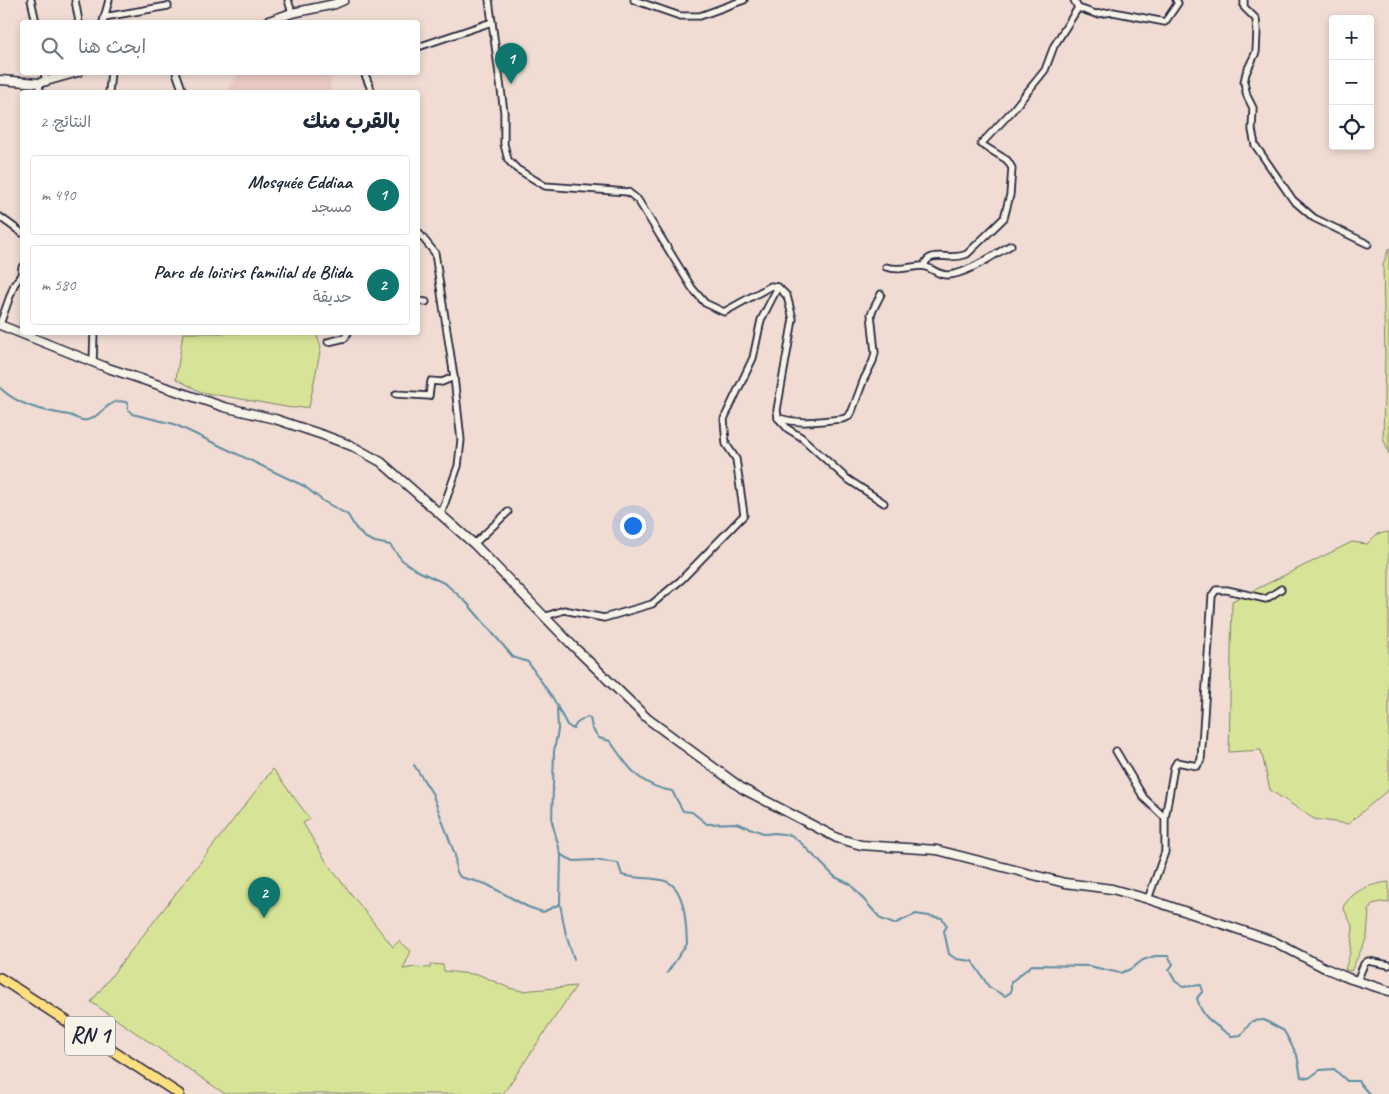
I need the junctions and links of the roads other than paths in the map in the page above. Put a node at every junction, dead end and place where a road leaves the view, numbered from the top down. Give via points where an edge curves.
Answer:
1 (31, 0) edge
2 (75, 0) edge
3 (109, 0) edge
4 (160, 0) edge
5 (288, 0) edge
6 (344, 0) edge
7 (489, 0) edge
8 (634, 0) edge
9 (744, 0) edge
10 (1074, 0) edge
11 (1176, 0) edge
12 (1244, 0) edge
13 (168, 6) dead end
14 (160, 7) junction
15 (1078, 8) junction
16 (292, 13) junction
17 (36, 20) edge
18 (79, 20) edge
19 (104, 20) edge
20 (272, 20) edge
21 (492, 22) junction
22 (420, 46) edge
23 (44, 75) edge
24 (68, 75) edge
25 (111, 75) edge
26 (177, 75) edge
27 (365, 75) edge
28 (0, 80) edge
29 (43, 83) junction
30 (41, 90) edge
31 (109, 90) edge
32 (183, 90) edge
33 (371, 90) edge
34 (0, 217) edge
35 (20, 232) edge
36 (420, 234) edge
37 (1368, 244) dead end
38 (1011, 245) dead end
39 (924, 266) junction
40 (886, 267) dead end
41 (20, 276) edge
42 (778, 287) junction
43 (881, 294) dead end
44 (420, 301) edge
45 (426, 302) dead end
46 (0, 325) edge
47 (20, 331) edge
48 (31, 335) edge
49 (94, 335) edge
50 (346, 335) edge
51 (328, 342) dead end
52 (93, 362) junction
53 (454, 377) junction
54 (396, 394) dead end
55 (778, 418) junction
56 (884, 503) dead end
57 (508, 512) dead end
58 (441, 514) junction
59 (474, 544) junction
60 (1281, 589) dead end
61 (544, 617) junction
62 (1116, 751) dead end
63 (1165, 818) junction
64 (1148, 899) junction
65 (1389, 965) edge
66 (0, 978) edge
67 (1357, 981) junction
68 (0, 982) edge
69 (1389, 991) edge
70 (172, 1094) edge
71 (179, 1094) edge

1 - 17 street
2 - 18 street
3 - 19 street
4 - 14 street
5 - 16 street
6 - 16 street
7 - 21 street
8 - 9 street via 680,16 700,16
10 - 15 street
11 - 15 street via 1178,3 1165,22 1113,12 1096,14
12 - 37 street via 1244,6 1256,19 1257,31 1256,52 1244,82 1253,108 1255,145 1293,200 1314,218
13 - 14 street
14 - 19 street
15 - 39 street via 1054,46 1045,70 981,144 1007,160 1012,168 1004,218 967,254 949,258 930,257
16 - 20 street
21 - 22 street
21 - 42 street via 504,112 504,144 508,160 516,169 545,186 628,192 638,200 692,288 705,303 724,312 771,286
23 - 29 street
24 - 29 street
25 - 31 street
26 - 32 street
27 - 33 street
28 - 29 street
29 - 30 street
34 - 35 street
36 - 53 street via 434,252
38 - 39 street via 954,274 936,273
39 - 40 street via 894,270
41 - 46 street
42 - 55 street via 787,296 793,319
42 - 61 street via 760,320 753,358 724,419 726,444 736,459 744,515 681,580 652,604 604,618 564,610
43 - 55 street via 871,314 873,361 848,417 801,423
44 - 45 street
46 - 47 street
48 - 52 street
49 - 52 street
50 - 51 street
52 - 58 street via 214,404 274,419 352,446 381,462
53 - 54 street via 442,382 431,381 429,396
53 - 58 street via 461,440 458,466
55 - 56 street via 846,478
57 - 59 street
58 - 59 street
59 - 61 street
60 - 63 street via 1266,599 1227,590 1216,590 1212,596 1201,760 1197,766 1177,762
61 - 64 street via 648,719 743,788 837,838 862,844 937,850 1065,883 1112,889
62 - 63 street via 1144,798
63 - 64 street via 1165,852
64 - 67 street via 1273,940
65 - 67 street via 1368,961
66 - 71 main road, RN 1
67 - 69 street
68 - 70 main road, RN 1

